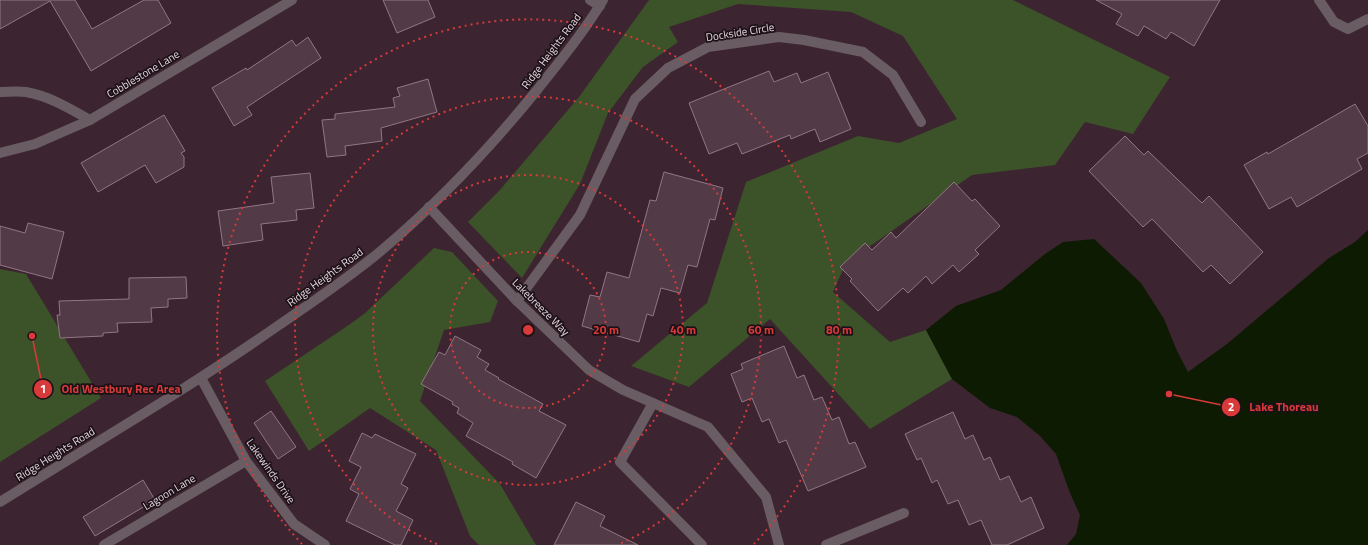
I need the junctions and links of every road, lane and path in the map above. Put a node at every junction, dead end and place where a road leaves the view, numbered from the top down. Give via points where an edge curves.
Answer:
1 (292, 0) edge
2 (590, 0) edge
3 (1319, 0) edge
4 (602, 3) edge
5 (1368, 19) edge
6 (0, 92) edge
7 (90, 120) junction
8 (921, 122) dead end
9 (0, 153) edge
10 (429, 207) junction
11 (517, 301) junction
12 (201, 378) junction
13 (653, 403) junction
14 (246, 460) junction
15 (0, 502) edge
16 (904, 513) dead end
17 (104, 545) edge
18 (325, 545) edge
19 (702, 545) edge
20 (779, 545) edge
21 (826, 545) edge

1 - 7 street, Cobblestone Lane
2 - 4 street
3 - 5 street via 1334,22 1348,30
4 - 10 street, Ridge Heights Road via 564,57 518,114 472,165
6 - 7 street via 25,92 50,98
7 - 9 street, Cobblestone Lane via 35,144
8 - 11 street, Dockside Circle via 893,75 863,52 779,37 708,47 668,68 635,99 580,215
10 - 11 street, Lakebreeze Way
10 - 12 street, Ridge Heights Road via 382,250 327,292
11 - 13 street, Lakebreeze Way via 589,370 623,390
12 - 14 street, Lakewinds Drive
12 - 15 street, Ridge Heights Road
13 - 19 street via 620,462
13 - 20 street, Lakebreeze Way via 708,427 766,498
14 - 17 street, Lagoon Lane
14 - 18 street, Lakewinds Drive via 294,524
16 - 21 street

